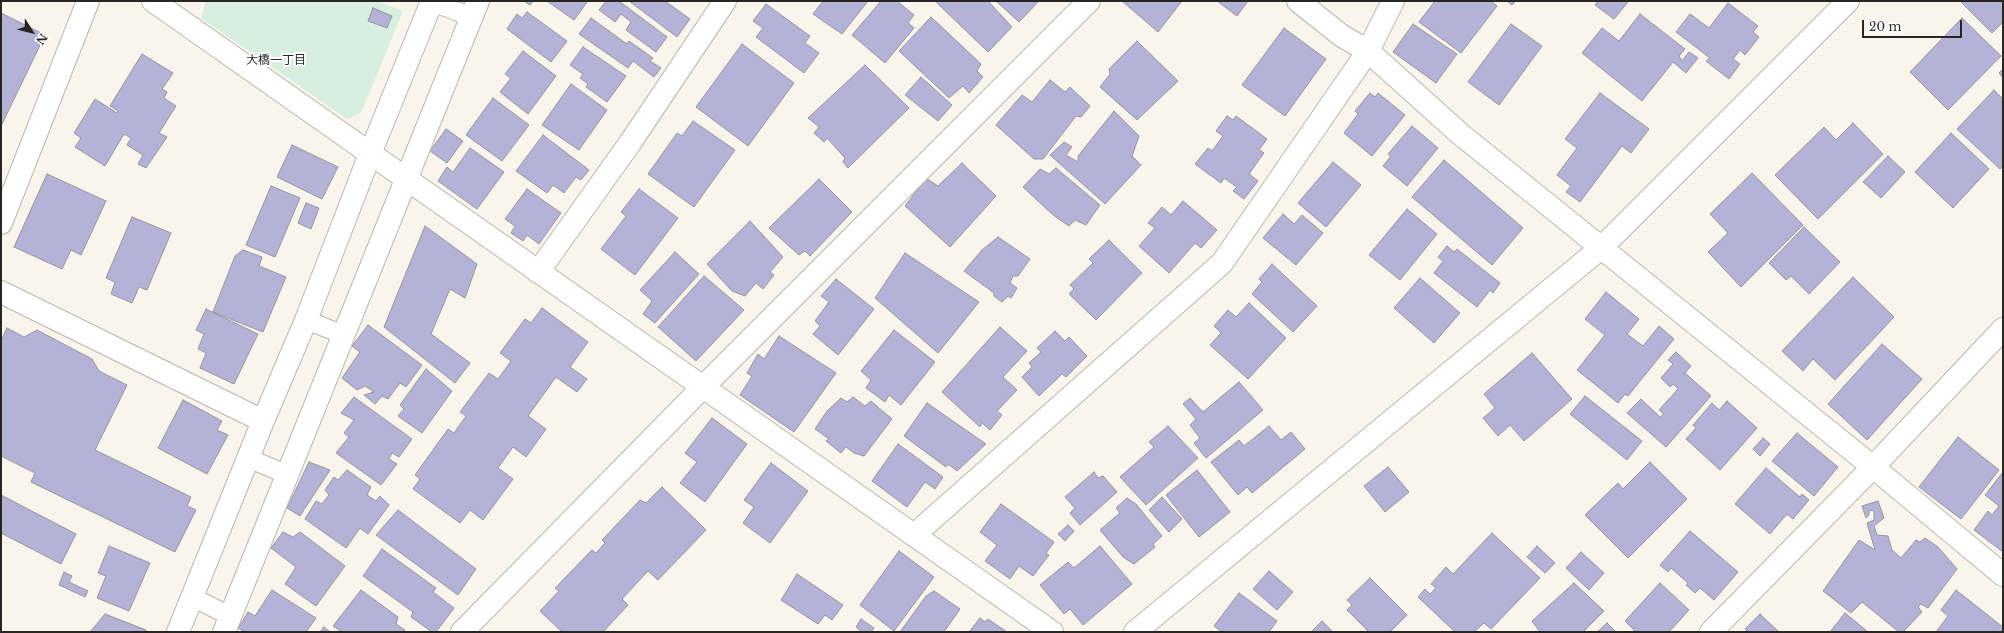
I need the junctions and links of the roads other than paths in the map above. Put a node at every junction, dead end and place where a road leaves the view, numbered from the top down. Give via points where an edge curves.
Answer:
1 (88, 1) edge
2 (153, 1) edge
3 (432, 1) edge
4 (725, 1) edge
5 (1089, 1) edge
6 (1298, 1) edge
7 (1393, 1) edge
8 (1848, 1) edge
9 (475, 9) edge
10 (1368, 51) junction
11 (370, 154) junction
12 (407, 180) junction
13 (1, 223) edge
14 (1601, 248) junction
15 (538, 272) junction
16 (1, 292) edge
17 (306, 320) junction
18 (2003, 329) edge
19 (344, 336) junction
20 (703, 387) junction
21 (263, 421) junction
22 (248, 458) junction
23 (1873, 467) junction
24 (288, 475) junction
25 (914, 535) junction
26 (2003, 575) edge
27 (192, 597) junction
28 (227, 624) edge
29 (178, 632) edge
30 (462, 632) edge
31 (1052, 632) edge
32 (1135, 632) edge
33 (1711, 632) edge

1 - 13 street
2 - 11 street
3 - 9 lane
3 - 11 street
4 - 15 street via 630,143
5 - 20 street
6 - 10 street via 1342,36
7 - 10 street
8 - 14 street
9 - 12 street
10 - 14 street via 1459,133
10 - 25 street via 1222,263
11 - 12 street
11 - 17 street
12 - 15 street
12 - 19 street
14 - 23 street
14 - 32 street
15 - 20 street
16 - 21 street
17 - 19 lane
17 - 21 street
18 - 23 street
19 - 24 street
20 - 25 street
20 - 30 street
21 - 22 street
22 - 24 lane
22 - 27 street
23 - 26 street
23 - 33 street
24 - 28 street
25 - 31 street
27 - 28 lane
27 - 29 street

